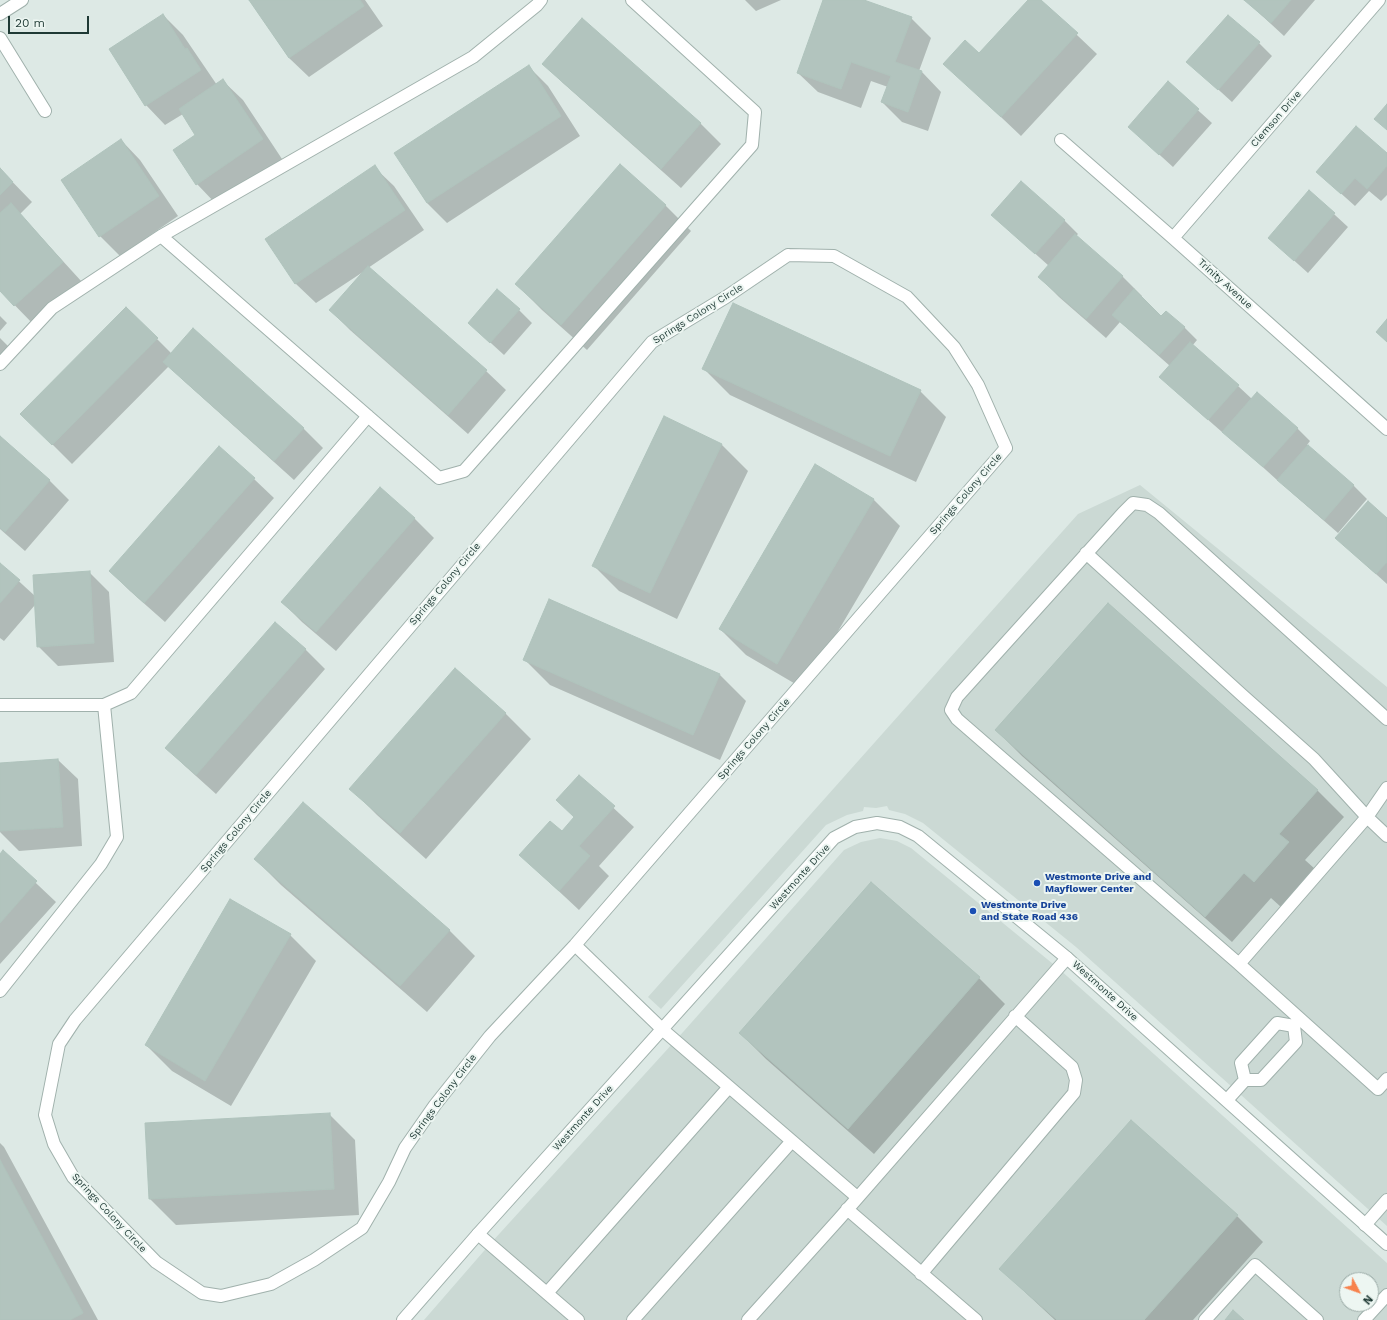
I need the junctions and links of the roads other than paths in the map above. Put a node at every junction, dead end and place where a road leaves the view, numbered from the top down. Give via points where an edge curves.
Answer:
1 (22, 0) edge
2 (541, 0) edge
3 (632, 0) edge
4 (1379, 0) edge
5 (0, 14) edge
6 (0, 38) edge
7 (45, 111) dead end
8 (1061, 140) dead end
9 (162, 236) junction
10 (1173, 238) junction
11 (0, 364) edge
12 (368, 416) junction
13 (1387, 429) edge
14 (1086, 553) junction
15 (0, 705) edge
16 (104, 705) junction
17 (1387, 719) edge
18 (1387, 788) edge
19 (1367, 817) junction
20 (1387, 836) edge
21 (575, 946) junction
22 (1068, 958) junction
23 (1239, 964) junction
24 (0, 991) edge
25 (1015, 1016) junction
26 (1298, 1023) junction
27 (663, 1030) junction
28 (1387, 1079) edge
29 (1245, 1080) junction
30 (730, 1087) junction
31 (1227, 1100) junction
32 (792, 1141) junction
33 (857, 1197) junction
34 (1387, 1200) edge
35 (847, 1209) junction
36 (1365, 1225) junction
37 (478, 1234) junction
38 (1387, 1244) edge
39 (921, 1274) junction
40 (547, 1293) junction
41 (1387, 1296) edge
42 (403, 1320) edge
43 (578, 1320) edge
44 (633, 1320) edge
45 (748, 1320) edge
46 (976, 1320) edge
47 (1205, 1320) edge
48 (1317, 1320) edge
49 (1364, 1320) edge

1 - 5 street
2 - 9 street via 473,57
3 - 12 street via 754,112 752,145 464,471 439,478
4 - 10 street, Clemson Drive
6 - 7 street
8 - 10 street, Trinity Avenue
9 - 11 street via 52,308
9 - 12 street
10 - 13 street, Trinity Avenue
12 - 16 street via 131,693
14 - 17 street via 1133,504 1147,505 1159,513
14 - 19 street via 1314,759
14 - 23 street via 957,697 952,710 957,719
15 - 16 street
16 - 24 street via 117,837 101,864
18 - 19 street
19 - 20 street
19 - 23 street
21 - 21 street, Springs Colony Circle via 1006,448 978,385 954,347 907,297 834,256 788,255 652,342 75,1020 59,1044 45,1115 54,1144 73,1177 156,1262 202,1293 222,1296 271,1284 314,1260 362,1228 389,1182 405,1148 435,1105 490,1036
21 - 27 street
22 - 25 street
22 - 27 street, Westmonte Drive via 918,836 900,827 878,823 855,828 834,838
22 - 31 street, Westmonte Drive
23 - 26 street
25 - 33 street
25 - 39 street via 1072,1067 1076,1080 1074,1093
26 - 28 street via 1378,1089
26 - 29 street via 1296,1042 1261,1080
26 - 29 street via 1277,1023 1241,1063
27 - 30 street
27 - 37 street, Westmonte Drive
29 - 31 street
30 - 32 street
30 - 40 street
31 - 36 street, Westmonte Drive
32 - 33 street
32 - 44 street
33 - 35 street
34 - 36 street
35 - 39 street
35 - 45 street
36 - 38 street, Westmonte Drive
37 - 40 street
37 - 42 street, Westmonte Drive
39 - 46 street
40 - 43 street
41 - 49 street
47 - 48 street via 1255,1265

